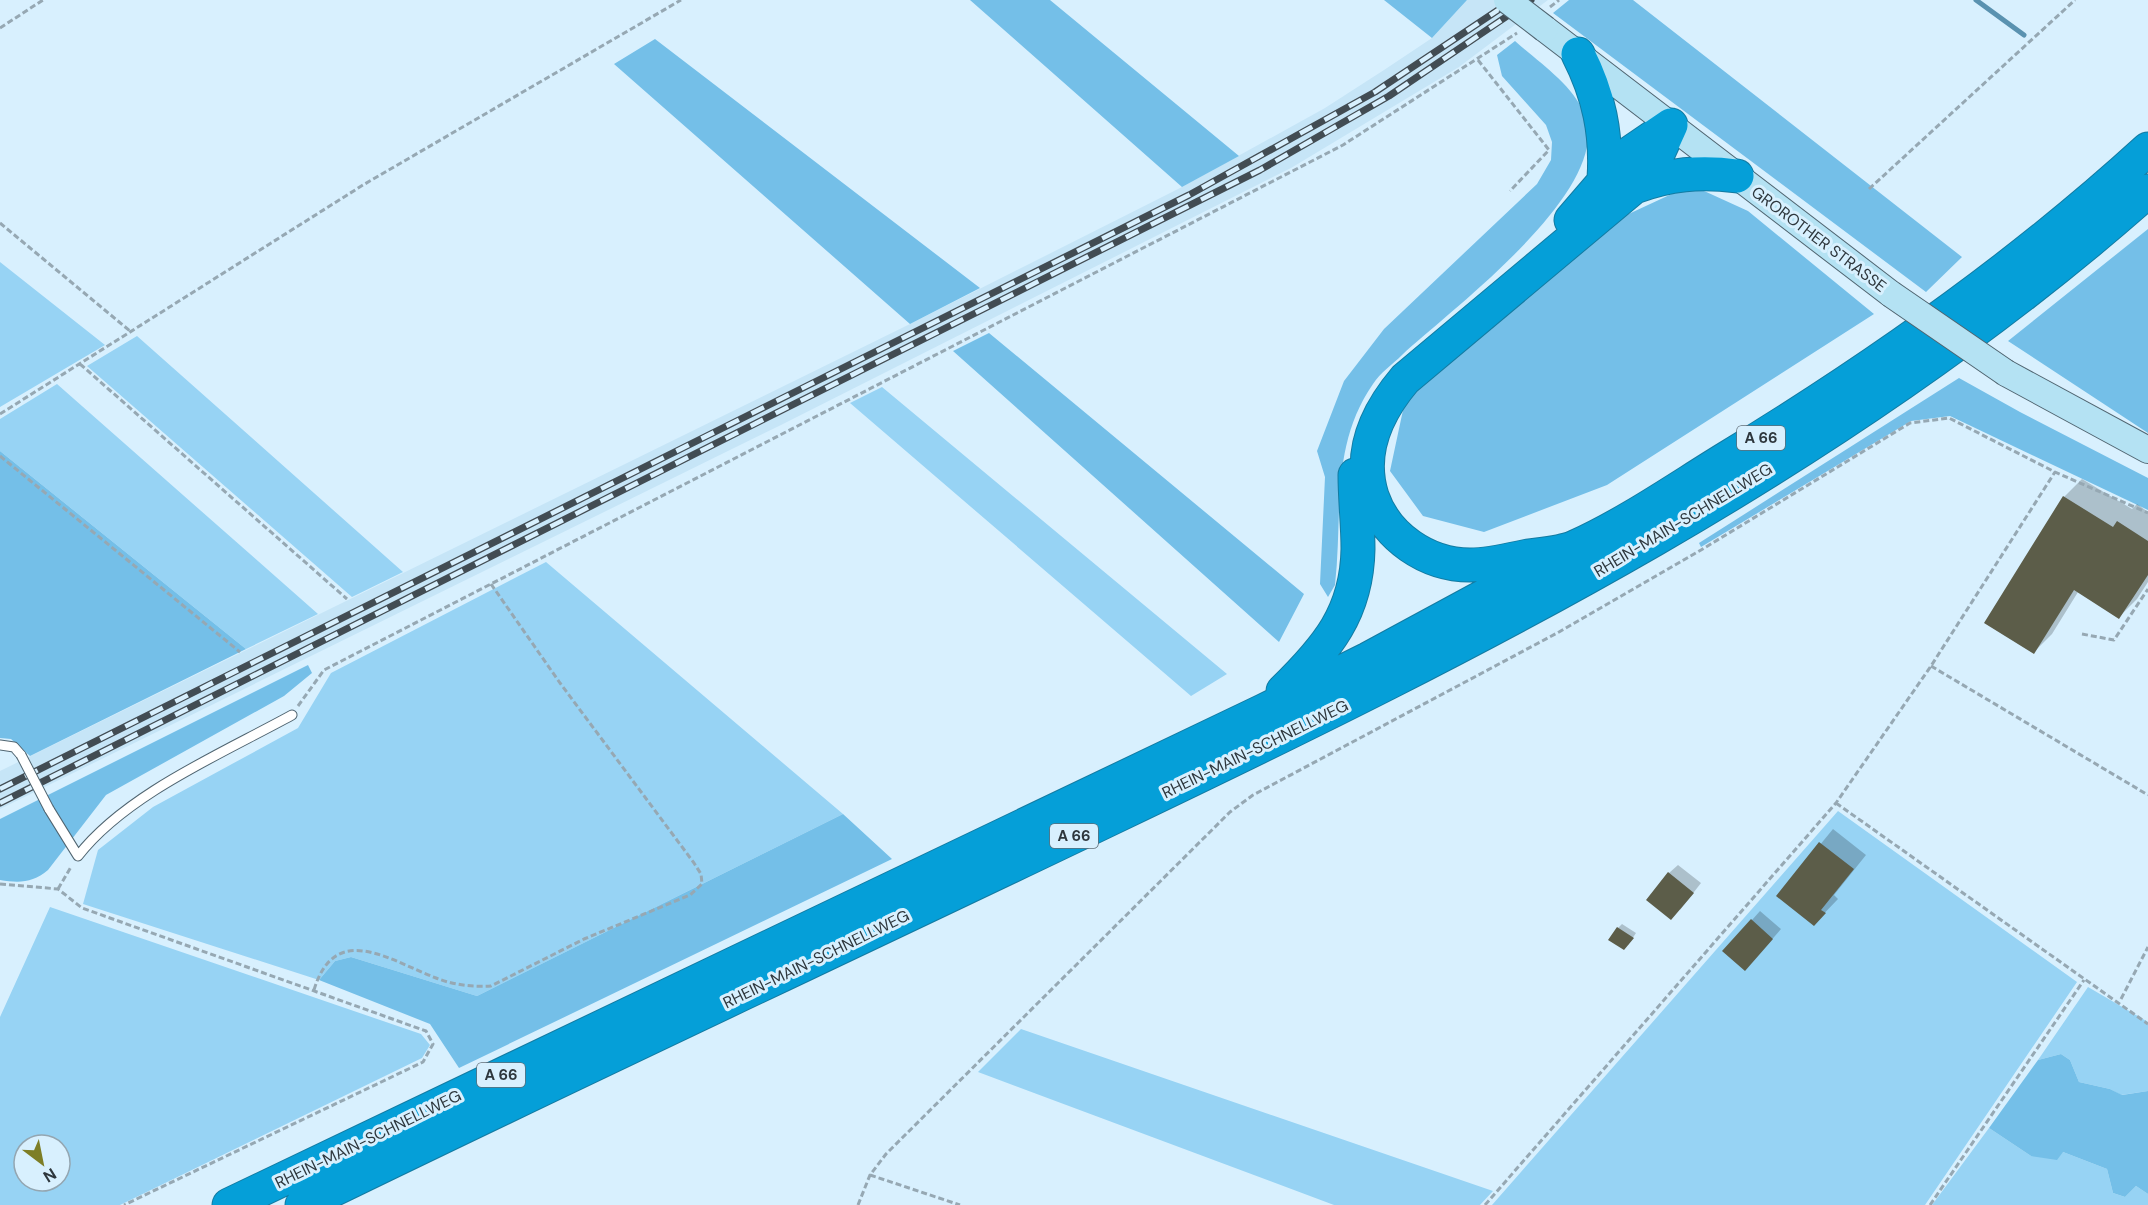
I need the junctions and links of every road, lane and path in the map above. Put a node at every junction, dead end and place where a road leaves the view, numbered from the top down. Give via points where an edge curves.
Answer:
1 (43, 0) edge
2 (681, 0) edge
3 (1507, 0) edge
4 (1558, 0) edge
5 (2075, 0) edge
6 (1537, 23) junction
7 (0, 28) edge
8 (1578, 54) junction
9 (1478, 60) junction
10 (1671, 125) junction
11 (2148, 149) edge
12 (1737, 176) junction
13 (1619, 183) junction
14 (1869, 189) dead end
15 (1510, 191) dead end
16 (2143, 197) edge
17 (0, 223) edge
18 (131, 332) junction
19 (80, 364) junction
20 (0, 414) edge
21 (2148, 450) edge
22 (0, 456) edge
23 (2055, 472) junction
24 (2148, 513) edge
25 (1573, 548) junction
26 (491, 584) junction
27 (2148, 589) edge
28 (347, 599) dead end
29 (2082, 634) dead end
30 (240, 652) dead end
31 (1931, 666) junction
32 (1263, 711) junction
33 (292, 714) joint
34 (0, 745) edge
35 (2148, 795) edge
36 (1836, 803) junction
37 (78, 856) junction
38 (0, 884) edge
39 (58, 889) junction
40 (2148, 947) edge
41 (2084, 980) junction
42 (314, 990) junction
43 (2121, 999) dead end
44 (2148, 1024) edge
45 (870, 1175) junction
46 (124, 1205) edge
47 (230, 1205) edge
48 (302, 1205) edge
49 (858, 1205) edge
50 (960, 1205) edge
51 (1485, 1205) edge
52 (1930, 1205) edge

1 - 7 path
2 - 18 path via 363,185
3 - 6 main road, GROROTHER STRASSE, bridge
4 - 6 path
5 - 14 path
6 - 8 main road, GROROTHER STRASSE
6 - 9 path
8 - 10 main road, GROROTHER STRASSE
8 - 13 highway via 1592,84
9 - 15 path via 1549,150
9 - 26 path via 1343,145
10 - 12 main road, GROROTHER STRASSE
10 - 13 highway via 1652,167
11 - 25 highway, A 66 via 2026,251 1851,378 1668,495
12 - 13 highway via 1685,173
12 - 21 main road, GROROTHER STRASSE, bridge via 1891,294 2006,373
13 - 25 highway via 1405,378 1378,418 1368,449 1369,481 1379,512 1398,537 1424,555 1470,565
13 - 32 highway via 1406,364 1374,402 1357,444 1358,557 1351,599 1326,646
16 - 48 highway, RHEIN-MAIN-SCHNELLWEG / A 66 via 2015,300 1882,396 1715,503 1526,612 1276,739
17 - 18 path
18 - 19 path
19 - 20 path
19 - 28 path
22 - 30 path
23 - 24 path
23 - 31 path
23 - 45 path via 1949,418 1910,423 1559,632 1252,795 1230,812 1038,1001 886,1154
25 - 32 highway, RHEIN-MAIN-SCHNELLWEG / A 66
26 - 33 path via 324,670
26 - 42 path via 694,863 702,884 690,895 584,939 491,986 475,987 438,979 386,957 354,949 330,959 320,970
27 - 29 path via 2114,640
31 - 35 path
31 - 36 path
32 - 47 highway, RHEIN-MAIN-SCHNELLWEG / A 66
33 - 37 lane via 136,802
34 - 37 lane, bridge via 14,747 21,754
36 - 41 path
36 - 51 path
37 - 39 path
38 - 39 path
39 - 42 path via 82,908
40 - 43 path
41 - 44 path
41 - 52 path
42 - 46 path via 426,1031 433,1044 423,1062
45 - 49 path
45 - 50 path

